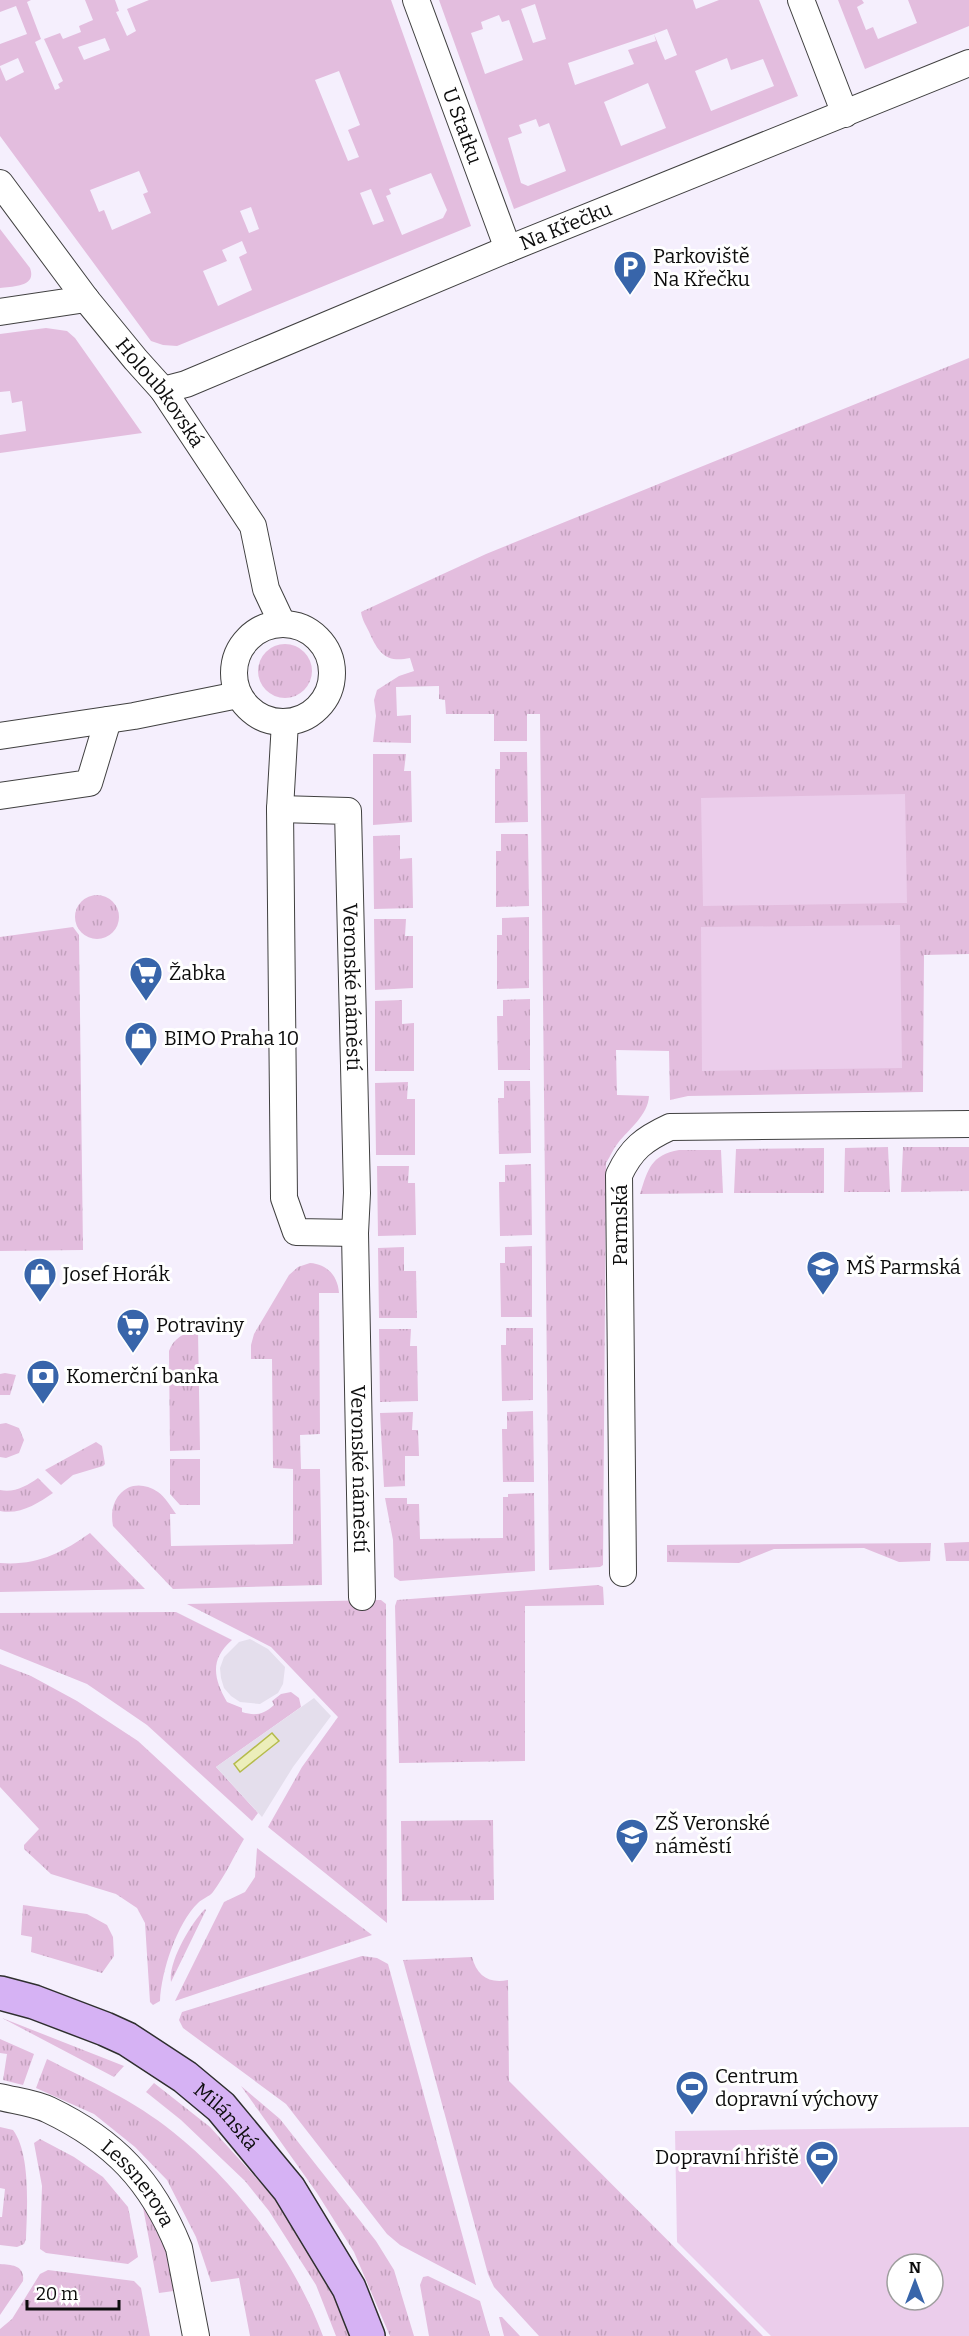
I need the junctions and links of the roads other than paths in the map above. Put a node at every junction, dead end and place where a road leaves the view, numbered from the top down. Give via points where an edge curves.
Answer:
1 (416, 0) edge
2 (801, 0) edge
3 (969, 63) edge
4 (845, 114) junction
5 (0, 183) edge
6 (508, 249) junction
7 (86, 299) junction
8 (0, 312) edge
9 (163, 390) junction
10 (282, 623) junction
11 (238, 695) junction
12 (108, 720) junction
13 (285, 722) junction
14 (0, 736) edge
15 (0, 796) edge
16 (280, 809) junction
17 (969, 1124) edge
18 (355, 1233) junction
19 (623, 1573) dead end
20 (362, 1597) dead end
21 (0, 1993) edge
22 (0, 2097) edge
23 (196, 2336) edge
24 (368, 2336) edge

1 - 6 street, U Statku
2 - 4 street
3 - 4 street, Na Křečku
4 - 6 street, Na Křečku
5 - 7 street, Holoubkovská
6 - 9 street, Na Křečku via 186,384
7 - 8 street
7 - 9 street, Holoubkovská
9 - 10 street, Holoubkovská via 253,526 267,589
10 - 11 street via 265,626 240,647 233,679
10 - 13 street via 314,634 332,662 327,696 302,718
11 - 12 street
11 - 13 street via 258,716
12 - 14 street
12 - 15 street via 89,783
13 - 16 street
16 - 18 street via 284,1198 296,1232
16 - 18 street, Veronské náměstí via 348,811
17 - 19 street, Parmská via 670,1127 628,1156 619,1175
18 - 20 street, Veronské náměstí
21 - 24 street, Milánská via 34,2001 127,2039 221,2107 289,2189 349,2288
22 - 23 street, Lessnerova via 48,2110 93,2134 126,2161 145,2185 174,2236

